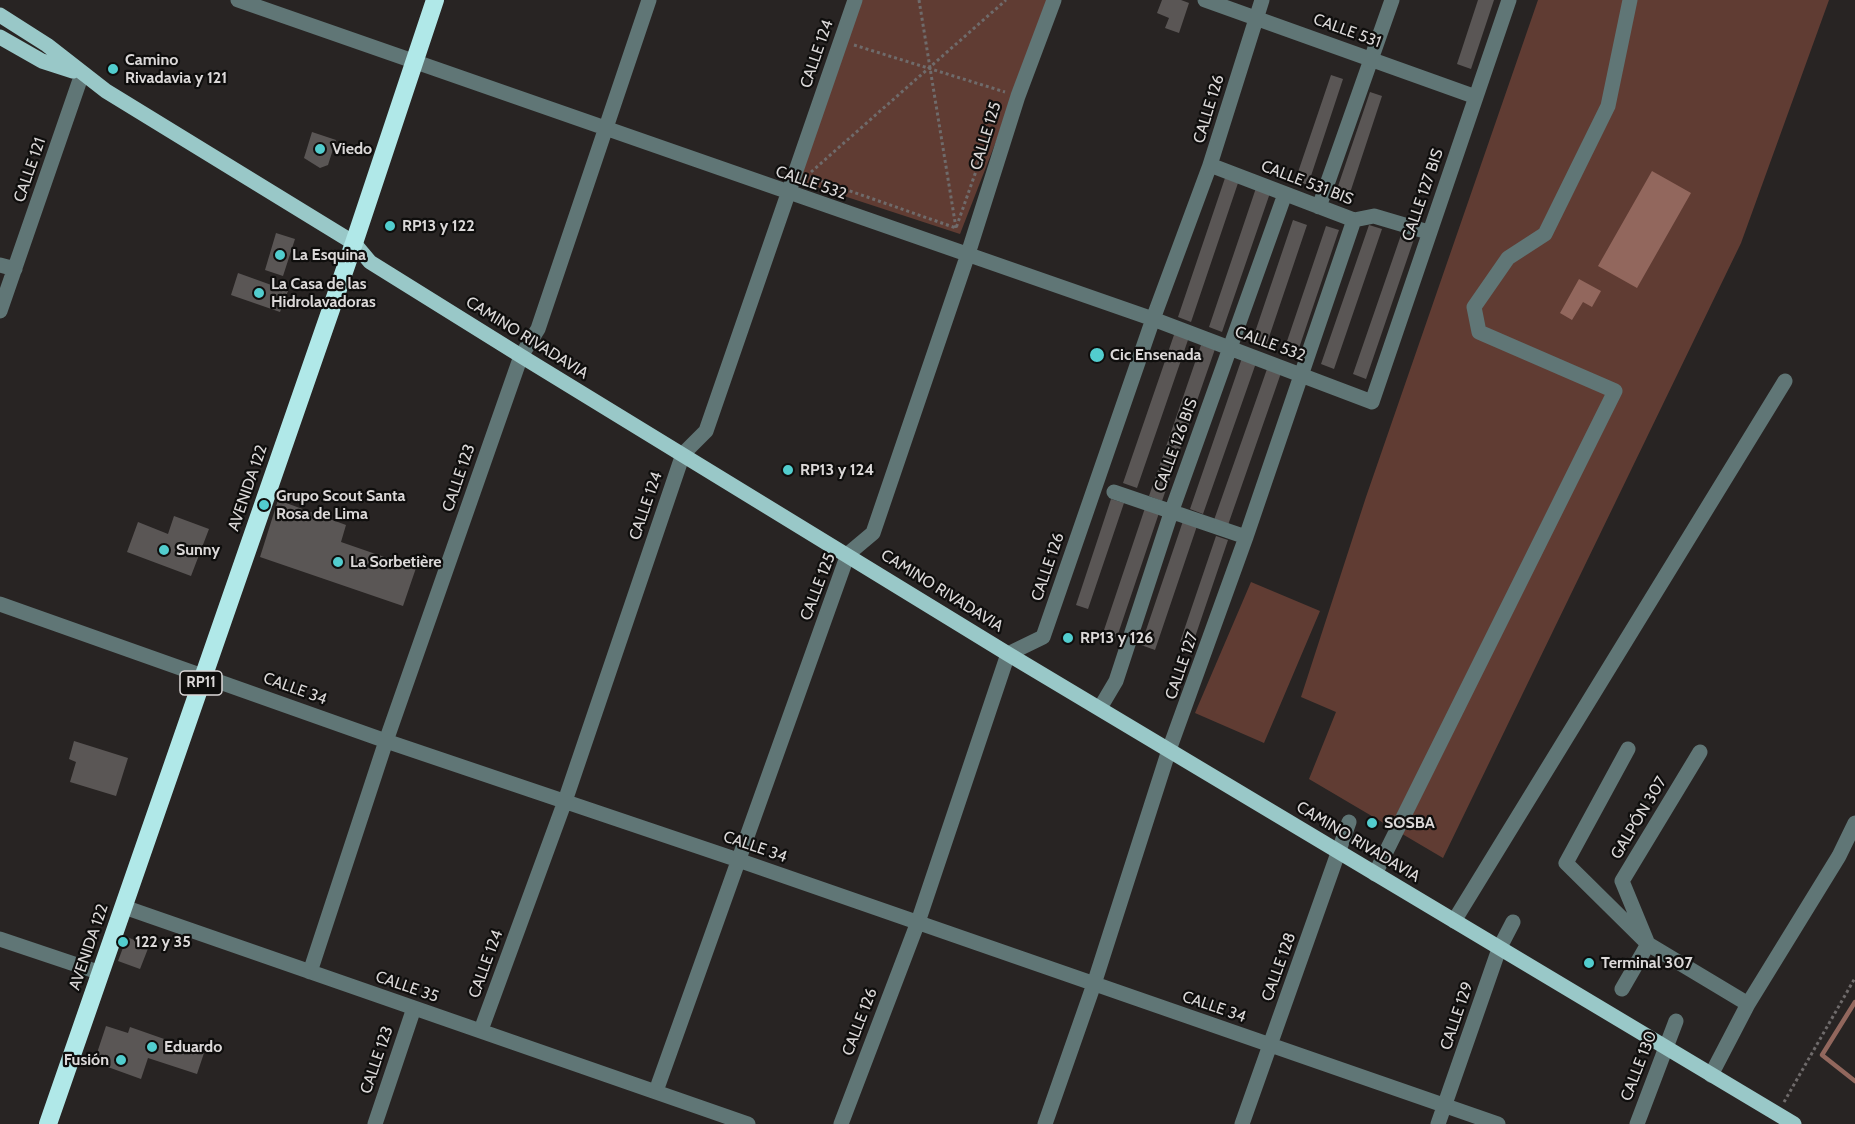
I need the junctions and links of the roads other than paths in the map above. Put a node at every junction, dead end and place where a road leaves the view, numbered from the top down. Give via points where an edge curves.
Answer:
1 (238, 0) edge
2 (435, 0) edge
3 (649, 0) edge
4 (855, 0) edge
5 (1054, 0) edge
6 (1205, 0) edge
7 (1262, 0) edge
8 (1392, 0) edge
9 (1509, 0) edge
10 (1630, 0) edge
11 (0, 15) edge
12 (1256, 17) junction
13 (0, 37) edge
14 (1371, 59) junction
15 (415, 61) junction
16 (82, 74) junction
17 (1476, 97) junction
18 (605, 128) junction
19 (1210, 165) junction
20 (789, 194) junction
21 (1285, 194) junction
22 (1319, 207) junction
23 (1354, 220) junction
24 (1428, 232) junction
25 (354, 243) junction
26 (968, 257) junction
27 (7, 267) edge
28 (0, 311) edge
29 (1153, 319) junction
30 (1230, 349) junction
31 (521, 356) junction
32 (1301, 375) junction
33 (1785, 381) dead end
34 (1372, 402) joint
35 (682, 454) junction
36 (1114, 492) dead end
37 (1172, 510) junction
38 (1246, 537) junction
39 (848, 554) junction
40 (0, 604) edge
41 (1008, 654) junction
42 (204, 674) junction
43 (1100, 708) junction
44 (386, 741) junction
45 (1628, 749) dead end
46 (1169, 750) junction
47 (1700, 752) dead end
48 (565, 801) junction
49 (1349, 822) dead end
50 (1855, 823) edge
51 (1339, 852) junction
52 (738, 860) junction
53 (1375, 874) junction
54 (123, 907) junction
55 (1454, 921) junction
56 (918, 922) junction
57 (1513, 922) dead end
58 (0, 939) edge
59 (1648, 944) junction
60 (1499, 949) junction
61 (310, 972) junction
62 (101, 973) junction
63 (1094, 984) junction
64 (1622, 989) dead end
65 (1748, 1004) junction
66 (414, 1008) junction
67 (1676, 1021) dead end
68 (481, 1030) junction
69 (1270, 1046) junction
70 (1666, 1048) junction
71 (1711, 1075) junction
72 (656, 1091) junction
73 (1444, 1105) junction
74 (711, 1118) edge
75 (48, 1124) edge
76 (375, 1124) edge
77 (748, 1124) edge
78 (841, 1124) edge
79 (1045, 1124) edge
80 (1242, 1124) edge
81 (1438, 1124) edge
82 (1498, 1124) edge
83 (1637, 1124) edge
84 (1794, 1124) edge

1 - 15 street, CALLE 532
2 - 15 highway, AVENIDA 122
3 - 18 street, CALLE 123
4 - 20 street, CALLE 124
5 - 26 street, CALLE 125 via 1011,94
6 - 12 street, CALLE 531
7 - 12 street, CALLE 126
8 - 14 street
9 - 17 street, CALLE 127 BIS
10 - 53 street via 1608,106 1545,234 1508,258 1474,307 1479,332 1616,391
11 - 16 main road, CAMINO RIVADAVIA
12 - 14 street, CALLE 531
12 - 19 street, CALLE 126
13 - 16 main road, CAMINO RIVADAVIA via 42,61
14 - 17 street, CALLE 531
14 - 22 street
15 - 18 street, CALLE 532
15 - 25 highway, AVENIDA 122
16 - 25 main road, CAMINO RIVADAVIA
16 - 27 street, CALLE 121
17 - 24 street, CALLE 127 BIS
18 - 20 street, CALLE 532
18 - 31 street, CALLE 123 via 538,329
19 - 21 street, CALLE 531 BIS
19 - 29 street, CALLE 126
20 - 26 street, CALLE 532
20 - 35 street, CALLE 124 via 706,431
21 - 22 street, CALLE 531 BIS
21 - 30 street, CALLE 126 BIS
22 - 23 street, CALLE 531 BIS
23 - 24 street, CALLE 531 BIS via 1374,216
23 - 32 street, CALLE 127
24 - 34 street, CALLE 127 BIS
25 - 31 main road, CAMINO RIVADAVIA via 370,262
25 - 42 highway, AVENIDA 122 / RP11
26 - 29 street, CALLE 532
26 - 39 street, CALLE 125 via 873,533
27 - 28 street, CALLE 121
29 - 30 street, CALLE 532
29 - 41 street, CALLE 126 via 1043,637
30 - 32 street, CALLE 532
30 - 37 street, CALLE 126 BIS
31 - 35 main road, CAMINO RIVADAVIA
31 - 44 street, CALLE 123
32 - 34 street, CALLE 532
32 - 38 street, CALLE 127
33 - 55 street
35 - 39 main road, CAMINO RIVADAVIA
35 - 48 street, CALLE 124
36 - 37 street
37 - 38 street
37 - 43 street, CALLE 126 BIS via 1116,681
38 - 46 street, CALLE 127
39 - 41 main road, CAMINO RIVADAVIA
39 - 52 street, CALLE 125
40 - 42 street, CALLE 34
41 - 43 main road, CAMINO RIVADAVIA
41 - 56 street, CALLE 126
42 - 44 street, CALLE 34
42 - 54 highway, AVENIDA 122 / RP11
43 - 46 main road, CAMINO RIVADAVIA
44 - 48 street, CALLE 34
44 - 61 street, CALLE 123
45 - 59 street via 1566,863
46 - 51 main road, CAMINO RIVADAVIA
46 - 63 street, CALLE 127
47 - 59 street, GALPÓN 307 via 1622,881
48 - 52 street, CALLE 34
48 - 68 street, CALLE 124
49 - 51 street, CALLE 128
50 - 65 street via 1839,856
51 - 53 main road, CAMINO RIVADAVIA
51 - 69 street, CALLE 128
52 - 56 street, CALLE 34
52 - 72 street, CALLE 125
53 - 55 main road, CAMINO RIVADAVIA
54 - 61 street, CALLE 35
54 - 62 highway, AVENIDA 122 / RP11
55 - 60 main road, CAMINO RIVADAVIA
56 - 63 street, CALLE 34
56 - 78 street, CALLE 126
57 - 60 street, CALLE 129
58 - 62 street
59 - 64 street
59 - 65 street
60 - 70 main road, CAMINO RIVADAVIA
60 - 73 street, CALLE 129
61 - 66 street, CALLE 35
62 - 75 highway, AVENIDA 122 / RP11
63 - 69 street, CALLE 34
63 - 79 street, CALLE 127
65 - 71 street
66 - 68 street, CALLE 35
66 - 76 street, CALLE 123
67 - 70 street, CALLE 130
68 - 72 street, CALLE 35
69 - 73 street, CALLE 34
69 - 80 street, CALLE 128
70 - 71 main road, CAMINO RIVADAVIA
70 - 83 street, CALLE 130
71 - 84 main road, CAMINO RIVADAVIA
72 - 74 street, CALLE 35
73 - 81 street, CALLE 129
73 - 82 street, CALLE 34
74 - 77 street, CALLE 35

